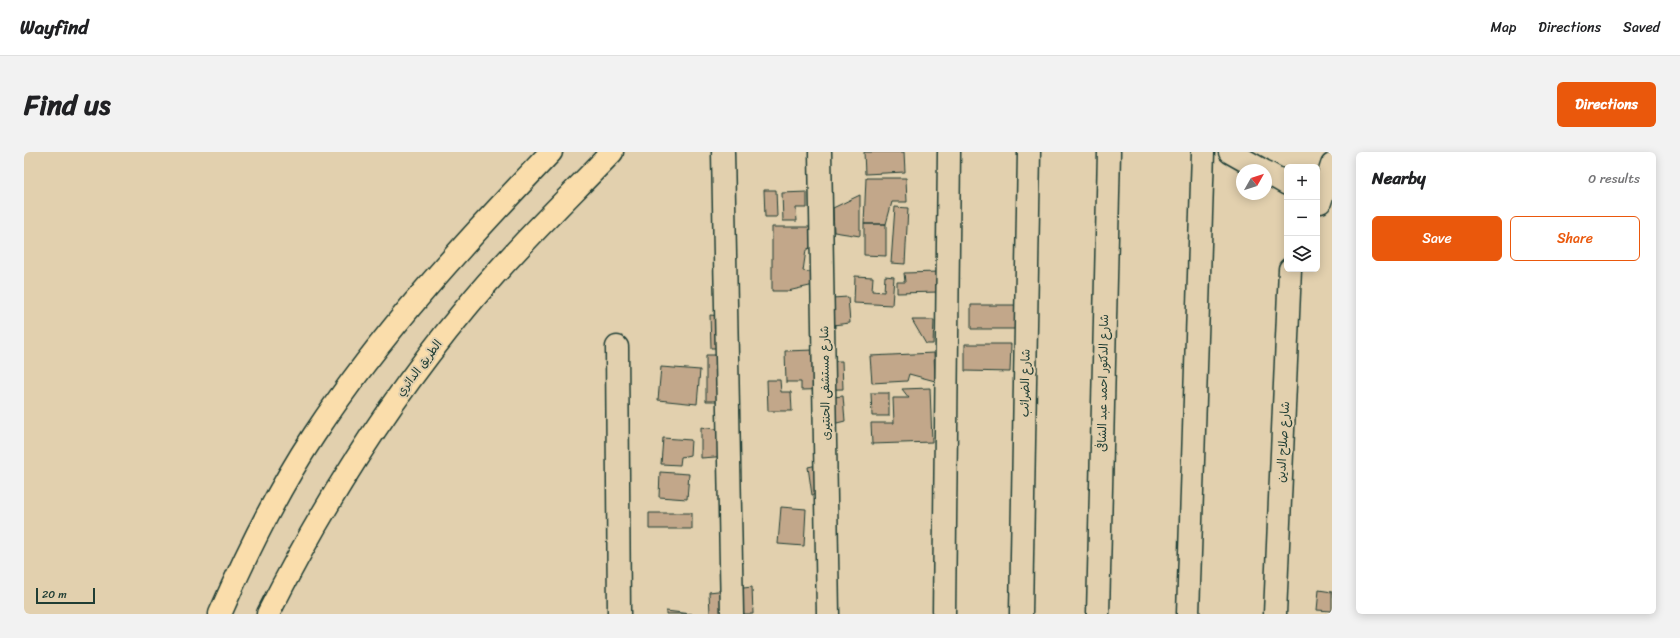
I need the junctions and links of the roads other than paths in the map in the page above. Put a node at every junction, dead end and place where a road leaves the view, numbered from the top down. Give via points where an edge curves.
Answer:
1 (551, 152) edge
2 (612, 152) edge
3 (723, 152) edge
4 (820, 152) edge
5 (949, 152) edge
6 (1029, 152) edge
7 (1109, 152) edge
8 (1203, 152) edge
9 (1230, 152) edge
10 (1251, 164) edge
11 (1332, 164) edge
12 (1272, 175) edge
13 (1284, 182) edge
14 (1323, 204) edge
15 (1290, 272) edge
16 (617, 346) dead end
17 (220, 614) edge
18 (268, 614) edge
19 (619, 614) edge
20 (732, 614) edge
21 (828, 614) edge
22 (944, 614) edge
23 (1021, 614) edge
24 (1098, 614) edge
25 (1188, 614) edge
26 (1275, 614) edge

1 - 17 highway via 448,262 382,341 344,392 286,479 254,538
2 - 18 highway, الطريق الدائري via 498,272 436,344 342,480
3 - 20 street
4 - 21 street, شارع مستشفى الحنتيرى
5 - 22 street
6 - 23 street, شارع الضرائب
7 - 24 street, شارع الدكتور احمد عبد الشافى
8 - 25 street
9 - 10 street
11 - 14 street
12 - 13 street
15 - 26 street, شارع صلاح الدين
16 - 19 street

